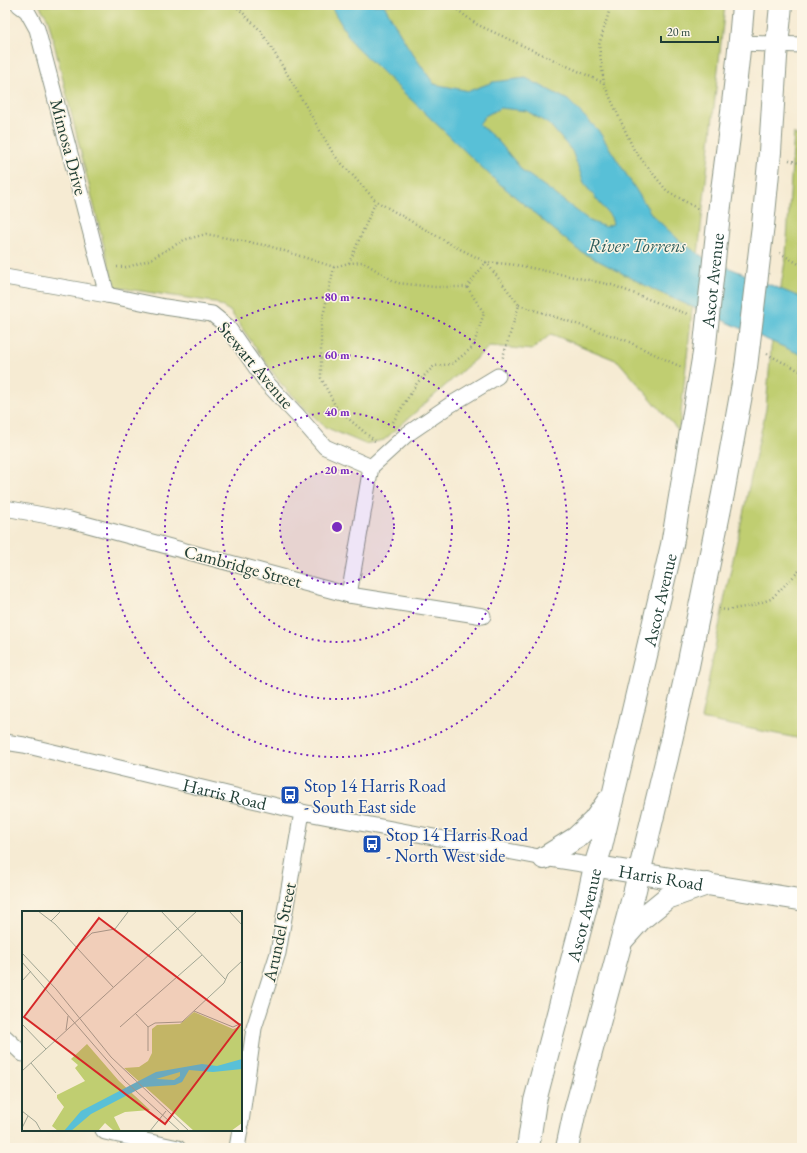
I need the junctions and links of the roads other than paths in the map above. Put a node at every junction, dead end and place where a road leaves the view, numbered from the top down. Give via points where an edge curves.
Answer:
1 (19, 5) edge
2 (743, 5) edge
3 (781, 5) edge
4 (740, 43) junction
5 (777, 44) junction
6 (802, 45) edge
7 (5, 277) edge
8 (106, 295) junction
9 (498, 376) road end
10 (371, 467) junction
11 (5, 508) edge
12 (349, 595) junction
13 (483, 616) dead end
14 (5, 742) edge
15 (613, 794) junction
16 (302, 812) junction
17 (544, 858) junction
18 (595, 866) junction
19 (639, 873) junction
20 (707, 884) junction
21 (802, 900) edge
22 (621, 940) junction
23 (5, 1037) edge
24 (22, 1053) edge
25 (242, 1115) edge
26 (104, 1131) edge
27 (240, 1131) edge
28 (178, 1148) edge
29 (237, 1148) edge
30 (528, 1148) edge
31 (567, 1148) edge

1 - 8 street, Mimosa Drive via 28,12 37,28
2 - 4 highway, Ascot Avenue
3 - 5 highway
4 - 5 street
4 - 15 highway, Ascot Avenue, bridge via 728,147 711,208 704,353 672,546
5 - 6 street
5 - 19 highway, bridge via 763,225 746,367 688,666
7 - 8 street, Stewart Avenue
8 - 10 street, Stewart Avenue via 212,314 227,326 266,382 325,448
9 - 10 street via 412,431
10 - 12 street
11 - 12 street, Cambridge Street via 70,520
12 - 13 street, Cambridge Street
14 - 16 street, Harris Road
15 - 17 highway via 594,821 568,844
15 - 18 highway, Ascot Avenue
16 - 17 street, Harris Road
16 - 25 street, Arundel Street via 278,953 254,1028
17 - 18 street, Harris Road
18 - 19 street, Harris Road
18 - 30 highway, Ascot Avenue via 535,1101
19 - 20 street, Harris Road
19 - 22 highway
20 - 21 street, Harris Road
20 - 22 highway via 660,902
22 - 31 highway
23 - 24 street
26 - 28 street
27 - 29 street

